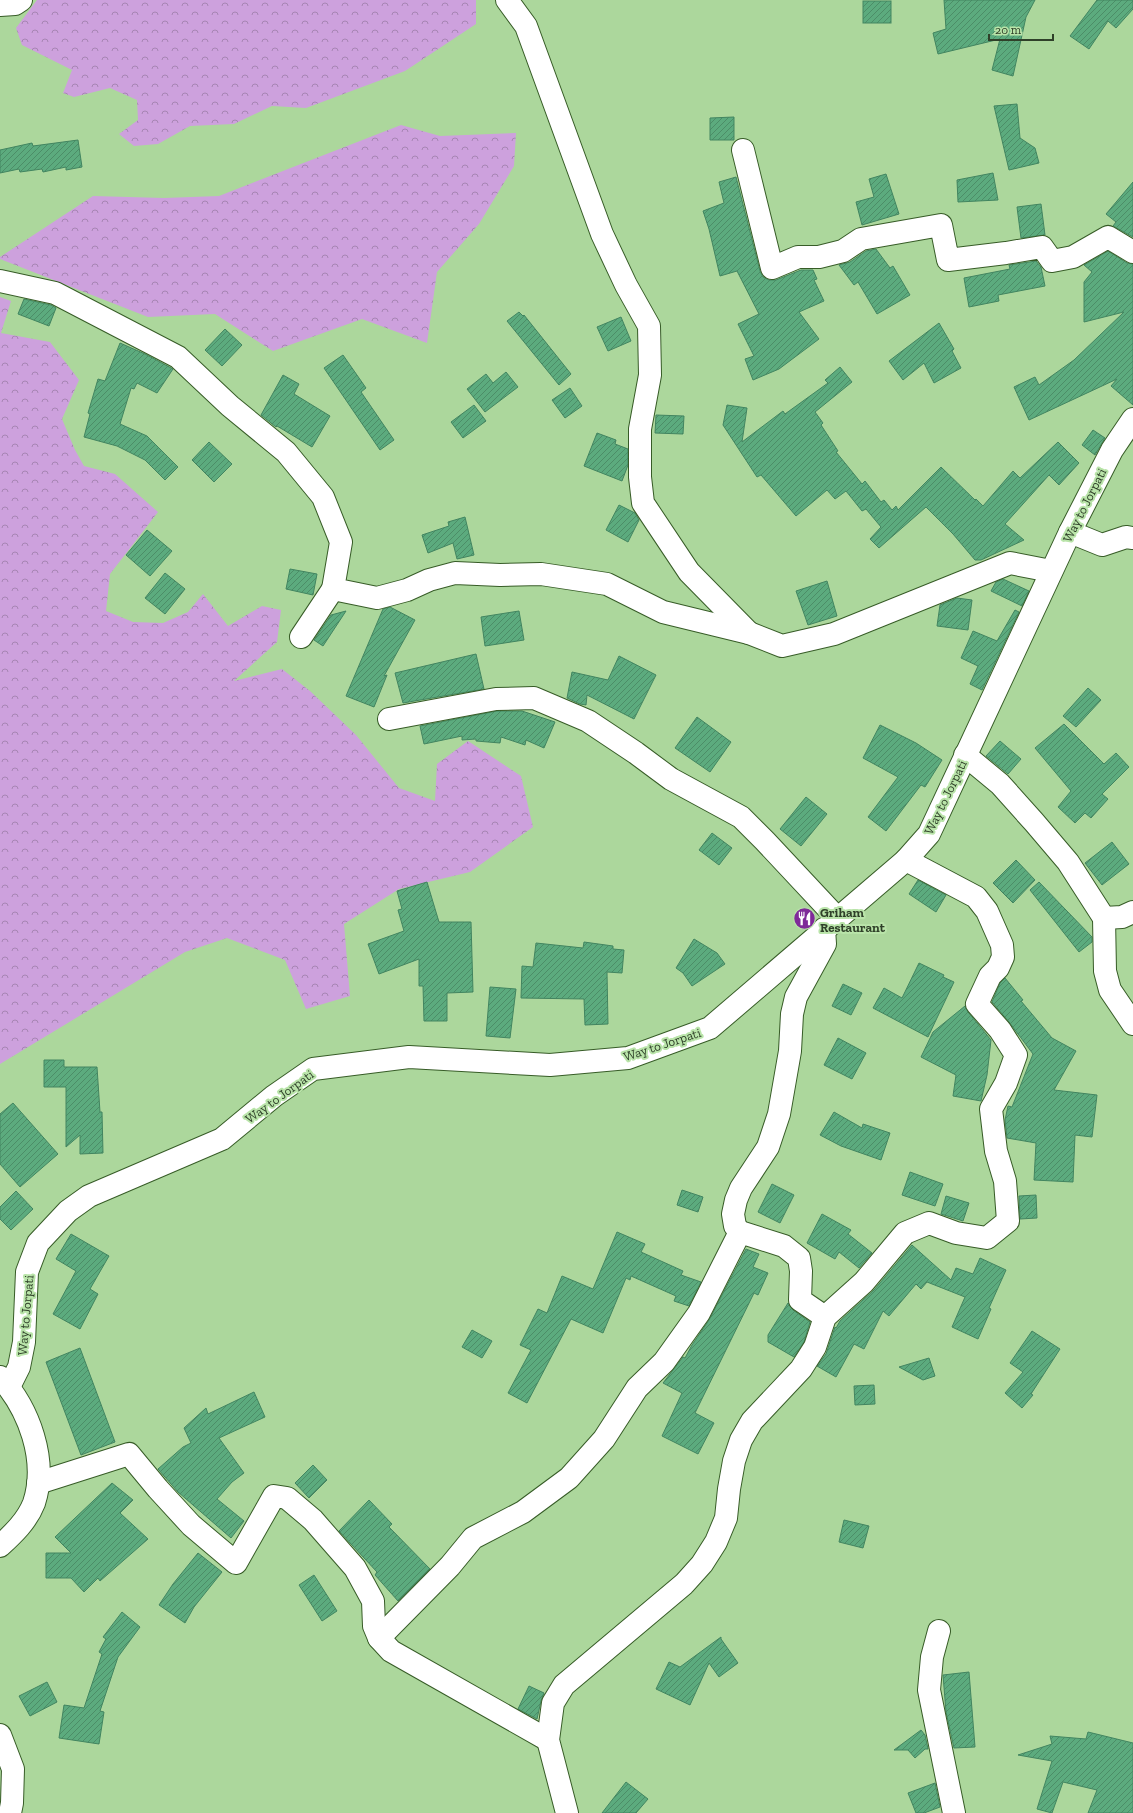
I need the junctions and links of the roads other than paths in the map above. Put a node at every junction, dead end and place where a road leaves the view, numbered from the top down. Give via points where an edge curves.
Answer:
1 (21, 0) edge
2 (507, 0) edge
3 (0, 5) edge
4 (742, 150) dead end
5 (1133, 252) edge
6 (0, 281) edge
7 (1133, 419) edge
8 (1070, 532) junction
9 (1133, 538) edge
10 (1052, 571) junction
11 (333, 589) junction
12 (748, 633) junction
13 (301, 638) dead end
14 (389, 719) dead end
15 (965, 755) junction
16 (906, 860) junction
17 (1133, 912) edge
18 (1104, 918) junction
19 (830, 924) junction
20 (1133, 1024) edge
21 (740, 1232) junction
22 (826, 1317) junction
23 (5, 1382) edge
24 (38, 1483) junction
25 (0, 1546) edge
26 (939, 1631) dead end
27 (379, 1638) junction
28 (0, 1735) edge
29 (548, 1740) junction
30 (10, 1813) edge
31 (567, 1813) edge
32 (954, 1813) edge

1 - 3 street via 15,4
2 - 12 street via 526,26 602,234 649,326 650,375 640,429 643,503 689,572
4 - 5 street via 772,268 798,257 820,257 843,251 861,239 941,225 948,260 1042,247 1052,261 1073,257 1108,237
6 - 11 street via 55,293 178,357 230,406 286,452 323,497 341,542
7 - 8 street, Way to Jorpati via 1112,450
8 - 9 street via 1102,545 1126,537
8 - 10 street, Way to Jorpati
10 - 12 street via 1010,564 834,634 782,646
10 - 15 street, Way to Jorpati
11 - 12 street via 377,598 455,573 540,574 607,584 664,612
11 - 13 street
14 - 19 street via 496,699 534,698 588,721 671,779 741,817 765,841
15 - 16 street, Way to Jorpati via 929,834
15 - 18 street via 1000,784 1034,822 1068,862
16 - 19 street, Way to Jorpati
16 - 22 street via 976,897 987,911 1002,945 1004,957 990,976 977,1004 1000,1030 1016,1055 1006,1083 991,1109 996,1151 1005,1181 1008,1221 987,1238 956,1233 929,1223 905,1233 864,1282
17 - 18 street via 1122,917
18 - 20 street via 1105,971 1110,990
19 - 21 street via 826,944 796,997 779,1114 768,1147 736,1200 733,1214 735,1226
19 - 23 street, Way to Jorpati via 710,1028 628,1058 550,1065 409,1057 313,1069 274,1096 222,1139 89,1196 68,1211 38,1243 27,1272 24,1342 20,1367
21 - 22 street via 784,1246 799,1258 800,1300
21 - 27 street via 699,1313 664,1362 637,1388 604,1439 569,1478 523,1512 473,1538 450,1566
22 - 29 street via 815,1347 801,1368 752,1421 741,1440 731,1475 726,1518 716,1542 702,1564 684,1584 564,1685 552,1703
23 - 24 street via 29,1421 37,1452
24 - 25 street via 33,1504 20,1527
24 - 27 street via 129,1454 191,1525 236,1563 274,1496 287,1498 313,1520 355,1568 373,1601 374,1626
26 - 32 street via 932,1657 929,1690
27 - 29 street via 391,1651
28 - 30 street via 13,1768
29 - 31 street

